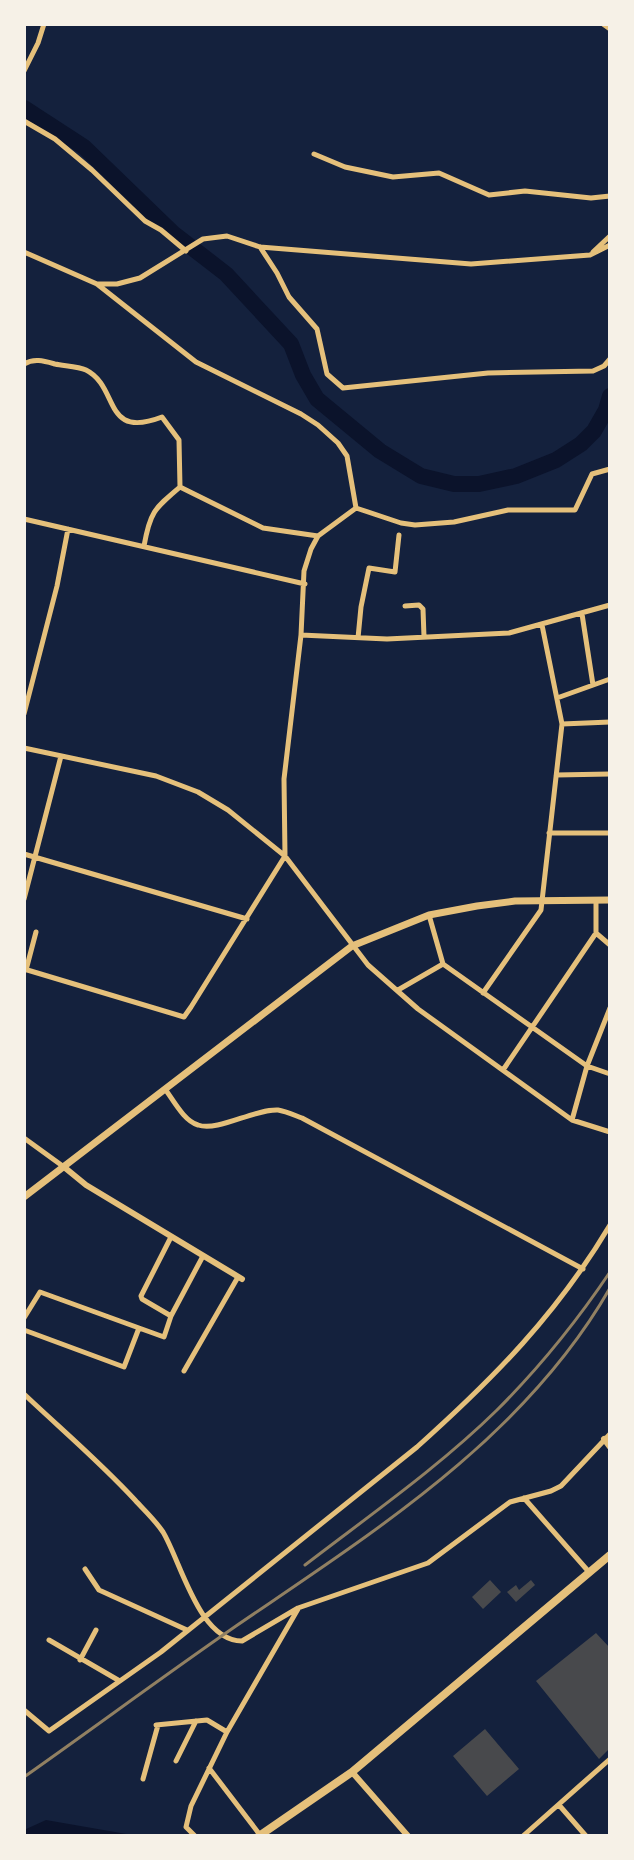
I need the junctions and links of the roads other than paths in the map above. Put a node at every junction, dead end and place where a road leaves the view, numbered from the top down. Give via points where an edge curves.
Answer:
1 (44, 24) edge
2 (603, 24) edge
3 (610, 29) edge
4 (24, 71) edge
5 (24, 121) edge
6 (314, 154) dead end
7 (610, 196) edge
8 (610, 236) edge
9 (610, 245) edge
10 (260, 247) junction
11 (186, 250) junction
12 (24, 252) edge
13 (590, 255) junction
14 (97, 284) junction
15 (610, 359) edge
16 (24, 364) edge
17 (610, 469) edge
18 (180, 487) junction
19 (356, 508) junction
20 (24, 519) edge
21 (68, 529) junction
22 (399, 535) dead end
23 (318, 536) junction
24 (144, 546) junction
25 (305, 584) junction
26 (610, 605) edge
27 (405, 606) dead end
28 (582, 614) junction
29 (542, 625) junction
30 (301, 635) junction
31 (424, 637) junction
32 (358, 638) junction
33 (610, 679) edge
34 (593, 685) junction
35 (557, 698) junction
36 (24, 714) edge
37 (610, 722) edge
38 (562, 724) junction
39 (24, 748) edge
40 (61, 756) junction
41 (610, 774) edge
42 (556, 775) junction
43 (549, 833) junction
44 (610, 833) edge
45 (24, 854) edge
46 (285, 856) junction
47 (36, 857) junction
48 (24, 899) edge
49 (541, 900) junction
50 (596, 900) junction
51 (610, 900) edge
52 (429, 915) junction
53 (247, 919) junction
54 (36, 932) dead end
55 (596, 933) junction
56 (610, 945) edge
57 (352, 946) junction
58 (443, 964) junction
59 (25, 969) edge
60 (398, 990) junction
61 (483, 993) junction
62 (610, 1008) edge
63 (607, 1018) edge
64 (532, 1027) junction
65 (587, 1066) junction
66 (503, 1070) junction
67 (610, 1074) edge
68 (165, 1089) junction
69 (572, 1120) junction
70 (610, 1132) edge
71 (24, 1138) edge
72 (64, 1167) junction
73 (24, 1197) edge
74 (610, 1225) edge
75 (171, 1237) junction
76 (203, 1256) junction
77 (583, 1269) junction
78 (240, 1278) joint
79 (171, 1316) junction
80 (24, 1318) edge
81 (139, 1328) junction
82 (24, 1330) edge
83 (184, 1371) dead end
84 (24, 1394) edge
85 (607, 1437) edge
86 (610, 1447) edge
87 (523, 1497) junction
88 (610, 1555) edge
89 (85, 1569) dead end
90 (589, 1572) junction
91 (298, 1608) junction
92 (205, 1618) junction
93 (96, 1630) dead end
94 (187, 1630) junction
95 (49, 1640) dead end
96 (80, 1660) junction
97 (119, 1680) junction
98 (24, 1710) edge
99 (196, 1720) junction
100 (227, 1732) junction
101 (610, 1759) edge
102 (176, 1761) dead end
103 (209, 1768) junction
104 (352, 1772) junction
105 (143, 1779) dead end
106 (559, 1805) junction
107 (260, 1835) edge
108 (195, 1836) edge
109 (408, 1836) edge
110 (523, 1836) edge
111 (586, 1836) edge

1 - 4 street
2 - 3 street
5 - 11 street via 55,139 145,221
6 - 7 street via 393,177 439,173 489,195 525,191
8 - 13 street
9 - 13 street
10 - 11 street via 227,236 203,239
10 - 13 street via 471,264
10 - 15 street via 289,297 317,329 327,374 343,388 488,373 593,371
11 - 14 street via 140,278
12 - 14 street
14 - 19 street via 196,362 318,425 347,456
16 - 18 street via 30,360 86,369 124,420 141,425 162,417 179,440
17 - 19 street via 592,474 575,510 508,510 415,525
18 - 23 street via 263,528
18 - 24 street via 156,508
19 - 23 street
20 - 21 street
21 - 24 street
21 - 36 street
22 - 32 street via 395,572 369,568
23 - 25 street via 304,571
24 - 25 street
25 - 30 street
26 - 28 street
27 - 31 street via 423,609
28 - 29 street
28 - 34 street
29 - 31 street via 509,633
29 - 35 street
30 - 32 street
30 - 46 street via 284,779
31 - 32 street
33 - 34 street
34 - 35 street
35 - 38 street
37 - 38 street
38 - 42 street
39 - 40 street
40 - 46 street via 156,776 198,792
40 - 47 street
41 - 42 street
42 - 43 street
43 - 44 street
43 - 49 street
45 - 47 street
46 - 53 street
46 - 57 street
47 - 48 street
47 - 53 street
49 - 50 main road
49 - 52 main road
49 - 61 street via 541,910
50 - 51 main road
50 - 55 street
52 - 57 main road
52 - 58 street
53 - 59 street via 184,1017
54 - 59 street
55 - 56 street
55 - 64 street
57 - 60 street
57 - 68 main road
58 - 60 street
58 - 61 street
60 - 66 street
61 - 64 street
62 - 63 street
63 - 65 street
64 - 65 street
64 - 66 street
65 - 67 street
65 - 69 street
66 - 69 street
68 - 72 main road
68 - 77 street via 197,1125 278,1110 302,1118
69 - 70 street
71 - 72 street
72 - 73 main road
72 - 75 street
74 - 77 street
75 - 76 street
75 - 79 street via 141,1296
76 - 78 street
76 - 79 street
77 - 92 street via 542,1325 458,1410
78 - 83 street
79 - 81 street via 164,1337
80 - 81 street via 40,1292
81 - 82 street via 124,1367
84 - 92 street via 154,1520
85 - 86 street
85 - 87 street via 561,1486
87 - 90 street
87 - 91 street via 498,1509 428,1563
88 - 90 highway
89 - 94 street via 99,1590
90 - 104 highway
91 - 92 street via 242,1641 223,1635
91 - 100 street
92 - 94 street
93 - 96 street
94 - 97 street
95 - 96 street
96 - 97 street
97 - 98 street via 49,1731
99 - 100 street
99 - 102 street
99 - 105 street via 157,1725
100 - 103 street
101 - 106 street
103 - 107 street
103 - 108 street via 187,1818 186,1827
104 - 107 highway
104 - 109 street
106 - 110 street
106 - 111 street

